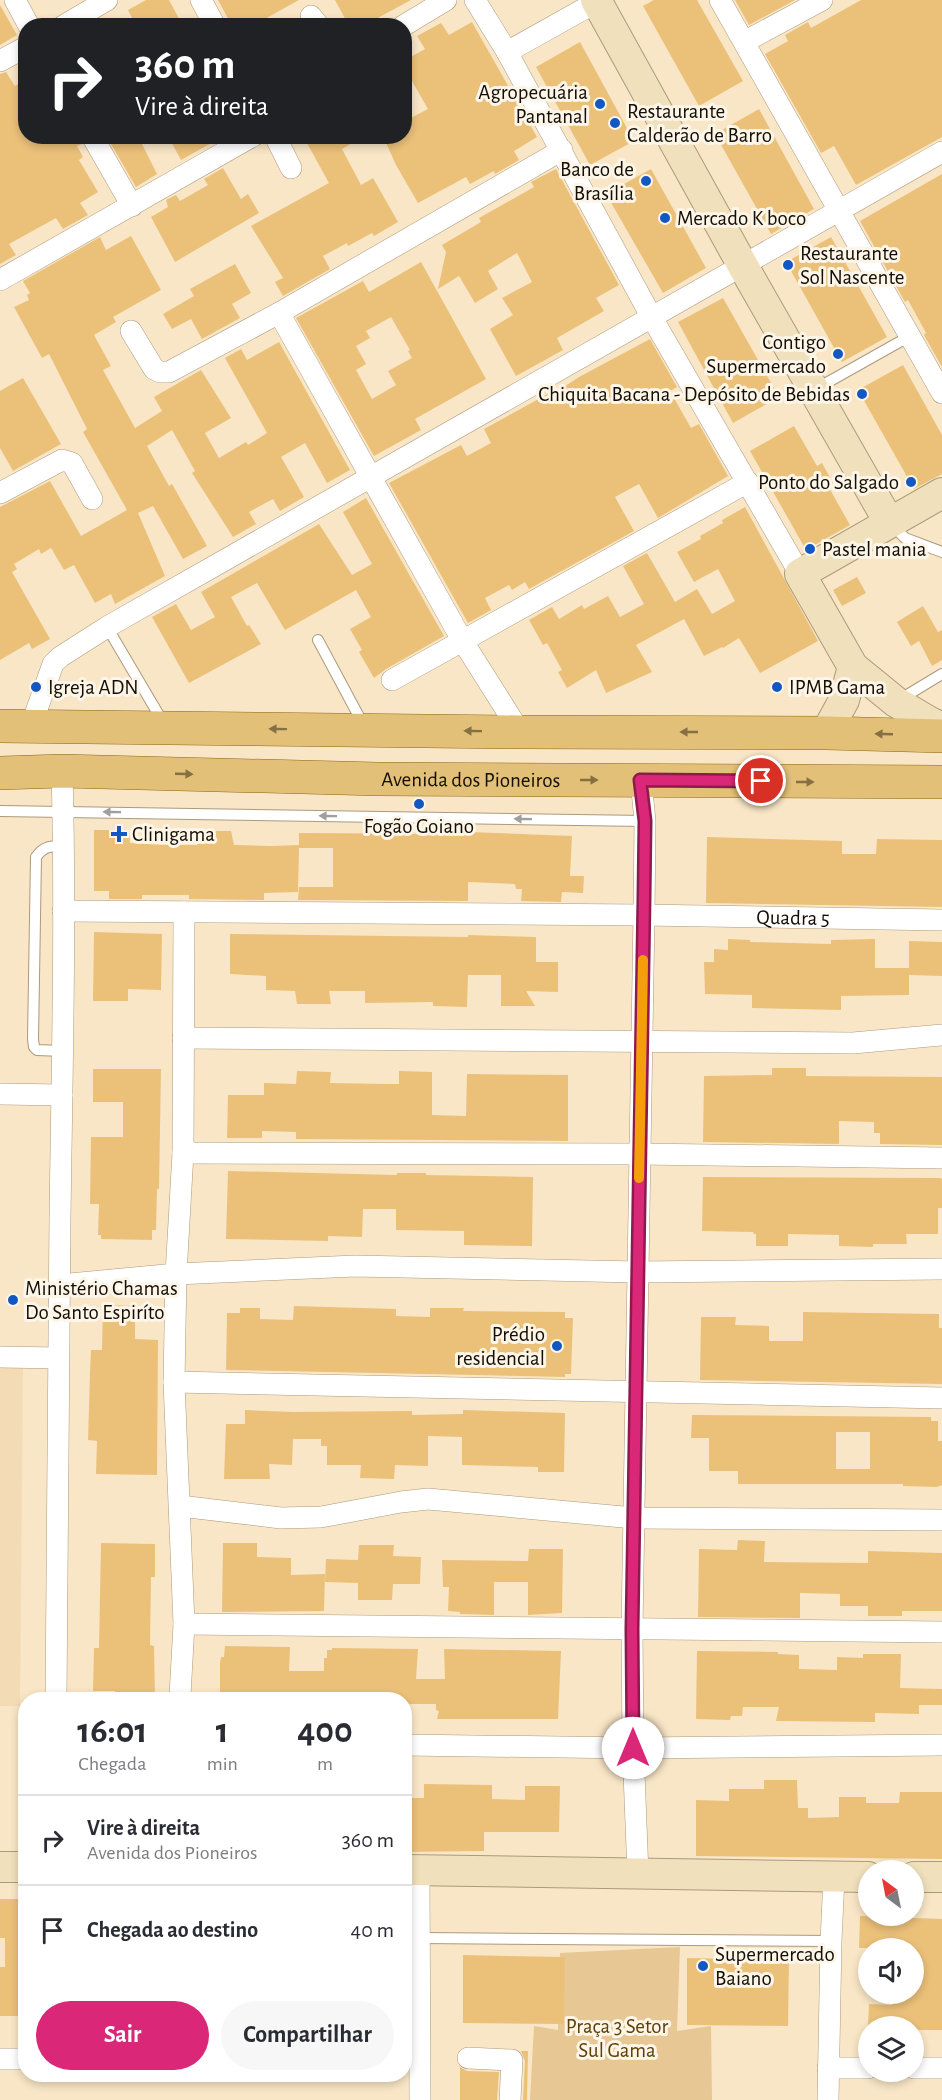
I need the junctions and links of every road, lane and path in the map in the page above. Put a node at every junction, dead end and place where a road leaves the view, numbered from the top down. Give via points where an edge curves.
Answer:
1 (15, 0) edge
2 (106, 0) edge
3 (201, 0) edge
4 (446, 0) edge
5 (475, 0) edge
6 (598, 0) edge
7 (720, 0) edge
8 (822, 0) edge
9 (25, 18) edge
10 (76, 18) edge
11 (211, 18) edge
12 (412, 21) edge
13 (744, 42) junction
14 (18, 52) edge
15 (507, 52) junction
16 (0, 62) edge
17 (97, 144) edge
18 (239, 144) edge
19 (279, 144) edge
20 (562, 150) junction
21 (942, 152) edge
22 (291, 168) dead end
23 (132, 206) junction
24 (837, 211) junction
25 (743, 266) junction
26 (0, 280) edge
27 (279, 313) junction
28 (651, 316) junction
29 (131, 331) dead end
30 (910, 336) junction
31 (937, 370) edge
32 (814, 390) junction
33 (942, 393) edge
34 (370, 477) junction
35 (748, 482) junction
36 (0, 493) edge
37 (942, 493) edge
38 (92, 499) dead end
39 (889, 522) junction
40 (942, 552) edge
41 (800, 574) junction
42 (107, 627) junction
43 (318, 640) dead end
44 (462, 640) junction
45 (853, 667) junction
46 (942, 674) edge
47 (392, 680) dead end
48 (896, 702) junction
49 (16, 726) edge
50 (126, 726) junction
51 (166, 727) junction
52 (942, 728) edge
53 (366, 730) junction
54 (520, 732) junction
55 (826, 733) junction
56 (942, 736) edge
57 (62, 771) junction
58 (122, 772) junction
59 (0, 773) edge
60 (378, 779) junction
61 (640, 780) junction
62 (942, 782) edge
63 (0, 811) edge
64 (63, 812) junction
65 (645, 821) junction
66 (64, 848) junction
67 (63, 911) junction
68 (184, 912) junction
69 (644, 915) junction
70 (942, 920) edge
71 (942, 1035) edge
72 (183, 1038) junction
73 (641, 1041) junction
74 (63, 1051) junction
75 (0, 1094) edge
76 (62, 1095) junction
77 (183, 1153) junction
78 (639, 1154) junction
79 (942, 1158) edge
80 (942, 1269) edge
81 (637, 1272) junction
82 (176, 1274) junction
83 (59, 1285) junction
84 (0, 1357) edge
85 (58, 1358) junction
86 (174, 1382) junction
87 (637, 1391) junction
88 (942, 1398) edge
89 (180, 1506) junction
90 (634, 1518) junction
91 (942, 1520) edge
92 (184, 1624) junction
93 (632, 1629) junction
94 (942, 1632) edge
95 (56, 1692) edge
96 (180, 1692) edge
97 (412, 1745) edge
98 (942, 1745) edge
99 (633, 1748) junction
100 (0, 1867) edge
101 (18, 1867) edge
102 (412, 1870) edge
103 (638, 1874) junction
104 (834, 1877) junction
105 (858, 1877) edge
106 (924, 1877) edge
107 (942, 1877) edge
108 (420, 1938) junction
109 (831, 1941) junction
110 (468, 2058) dead end
111 (0, 2059) edge
112 (18, 2059) edge
113 (413, 2068) edge
114 (828, 2068) junction
115 (858, 2068) edge
116 (924, 2068) edge
117 (942, 2068) edge
118 (420, 2100) edge
119 (510, 2100) edge
120 (828, 2100) edge

1 - 9 street
2 - 10 street
3 - 11 street
4 - 12 street
5 - 15 street
6 - 15 street
6 - 25 street
7 - 13 street
8 - 13 street
13 - 24 street
14 - 16 street
15 - 20 street
17 - 23 street
18 - 23 street
19 - 22 street
20 - 27 street
20 - 28 street
21 - 24 street
23 - 26 street
24 - 25 street
24 - 30 street
25 - 28 street
25 - 32 street
27 - 29 street via 169,372 154,369
27 - 34 street
28 - 34 street
28 - 35 street
30 - 31 street
30 - 32 lane
31 - 33 street
32 - 39 street
34 - 42 street
34 - 44 street
35 - 41 street
35 - 44 street
36 - 38 street via 62,460 72,463
37 - 39 street
39 - 40 lane via 905,538
39 - 41 street
41 - 45 street
42 - 49 street via 53,664
42 - 51 lane
43 - 53 lane
44 - 47 street
44 - 54 street
45 - 48 street
45 - 55 street via 844,700
46 - 48 lane
48 - 52 street
49 - 50 main road
50 - 51 main road
50 - 58 main road via 148,740 148,752 146,759
53 -> 51 main road
54 -> 53 main road
53 - 60 main road via 355,745 354,760 359,771
55 -> 54 main road
56 -> 55 main road
57 - 58 main road, Avenida dos Pioneiros
57 - 59 main road, Avenida dos Pioneiros
57 - 64 street
58 -> 60 main road, Avenida dos Pioneiros
60 -> 61 main road, Avenida dos Pioneiros
61 -> 62 main road, Avenida dos Pioneiros
61 - 65 street
63 - 64 lane
65 -> 64 lane
64 - 66 street
65 - 69 street
66 - 67 street
66 - 74 lane via 51,845 36,857 33,1039 37,1050
67 - 68 street, Quadra 5
67 - 74 street
68 - 69 street, Quadra 5
68 - 72 street
69 - 70 street, Quadra 5
69 - 73 street
71 - 73 street via 853,1043
72 - 73 street
72 - 77 street
73 - 78 street
74 - 76 street
75 - 76 street
76 - 83 street
77 - 78 street
77 - 82 street
78 - 79 street
78 - 81 street
80 - 81 street
81 - 82 street via 355,1266
81 - 87 street
82 - 83 street
82 - 86 street
83 - 85 street
84 - 85 street
85 - 95 street
86 - 87 street
86 - 89 street
87 - 88 street
87 - 90 street
89 - 90 street via 281,1518 321,1517 428,1499
89 - 92 street
90 - 91 street
90 - 93 street
92 - 93 street
92 - 96 street
93 - 94 street
93 - 99 street
97 - 99 street
98 - 99 street
99 - 103 street
100 - 101 street
102 - 103 street
102 - 108 street
103 - 104 street
104 - 105 street
104 - 109 street
106 - 107 street
108 - 109 lane
108 - 113 street
109 - 114 street
110 - 119 street via 512,2060
111 - 112 street
113 - 118 street
114 - 115 street
114 - 120 street
116 - 117 street

